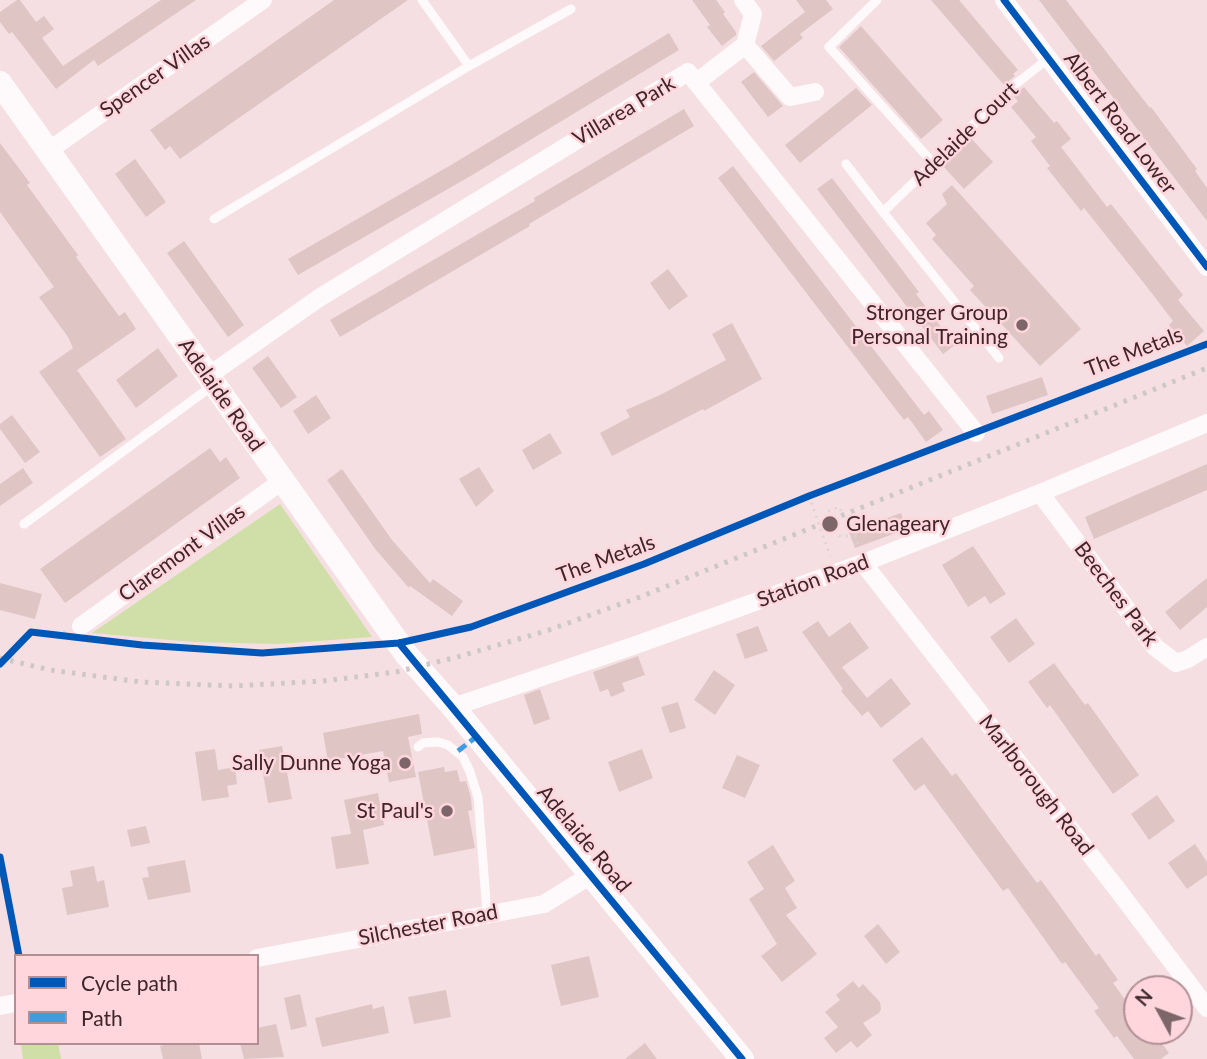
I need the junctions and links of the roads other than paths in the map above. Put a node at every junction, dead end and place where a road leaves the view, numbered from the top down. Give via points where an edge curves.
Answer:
1 (263, 0) edge
2 (422, 0) edge
3 (743, 0) edge
4 (877, 0) edge
5 (1004, 0) edge
6 (572, 9) dead end
7 (746, 45) junction
8 (1049, 58) junction
9 (469, 66) junction
10 (696, 82) junction
11 (0, 83) edge
12 (815, 92) dead end
13 (48, 151) junction
14 (846, 164) dead end
15 (934, 164) junction
16 (883, 212) junction
17 (214, 219) dead end
18 (1207, 267) edge
19 (999, 358) dead end
20 (211, 381) junction
21 (1207, 423) edge
22 (976, 433) dead end
23 (282, 481) junction
24 (1040, 493) junction
25 (24, 524) dead end
26 (863, 563) junction
27 (69, 633) road end
28 (1207, 647) edge
29 (453, 707) junction
30 (418, 747) dead end
31 (591, 875) junction
32 (487, 914) junction
33 (259, 958) edge
34 (1207, 1009) edge
35 (742, 1059) edge

1 - 13 street, Spencer Villas
2 - 9 lane
3 - 7 street via 753,14
4 - 15 lane via 829,47
5 - 8 street, Albert Road Lower
6 - 9 lane
7 - 10 street
7 - 12 street via 790,97
8 - 15 lane, Adelaide Court via 1012,87
8 - 18 street, Albert Road Lower
9 - 17 lane
10 - 20 street, Villarea Park via 688,72 319,298
10 - 22 street, Villarea Park
11 - 13 street, Adelaide Road
13 - 20 street, Adelaide Road
14 - 16 lane
15 - 16 lane, Adelaide Court
16 - 19 lane
20 - 23 street, Adelaide Road
20 - 25 lane
21 - 24 street, Station Road
23 - 27 street, Claremont Villas
23 - 29 street, Adelaide Road via 406,654
24 - 26 street, Station Road
24 - 28 street, Beeches Park via 1155,648 1176,663
26 - 29 street, Station Road
26 - 34 street, Marlborough Road
29 - 31 street, Adelaide Road
30 - 32 lane via 439,741 463,757 470,772 478,797
31 - 32 street, Silchester Road via 544,904
31 - 35 street, Adelaide Road
32 - 33 street, Silchester Road

